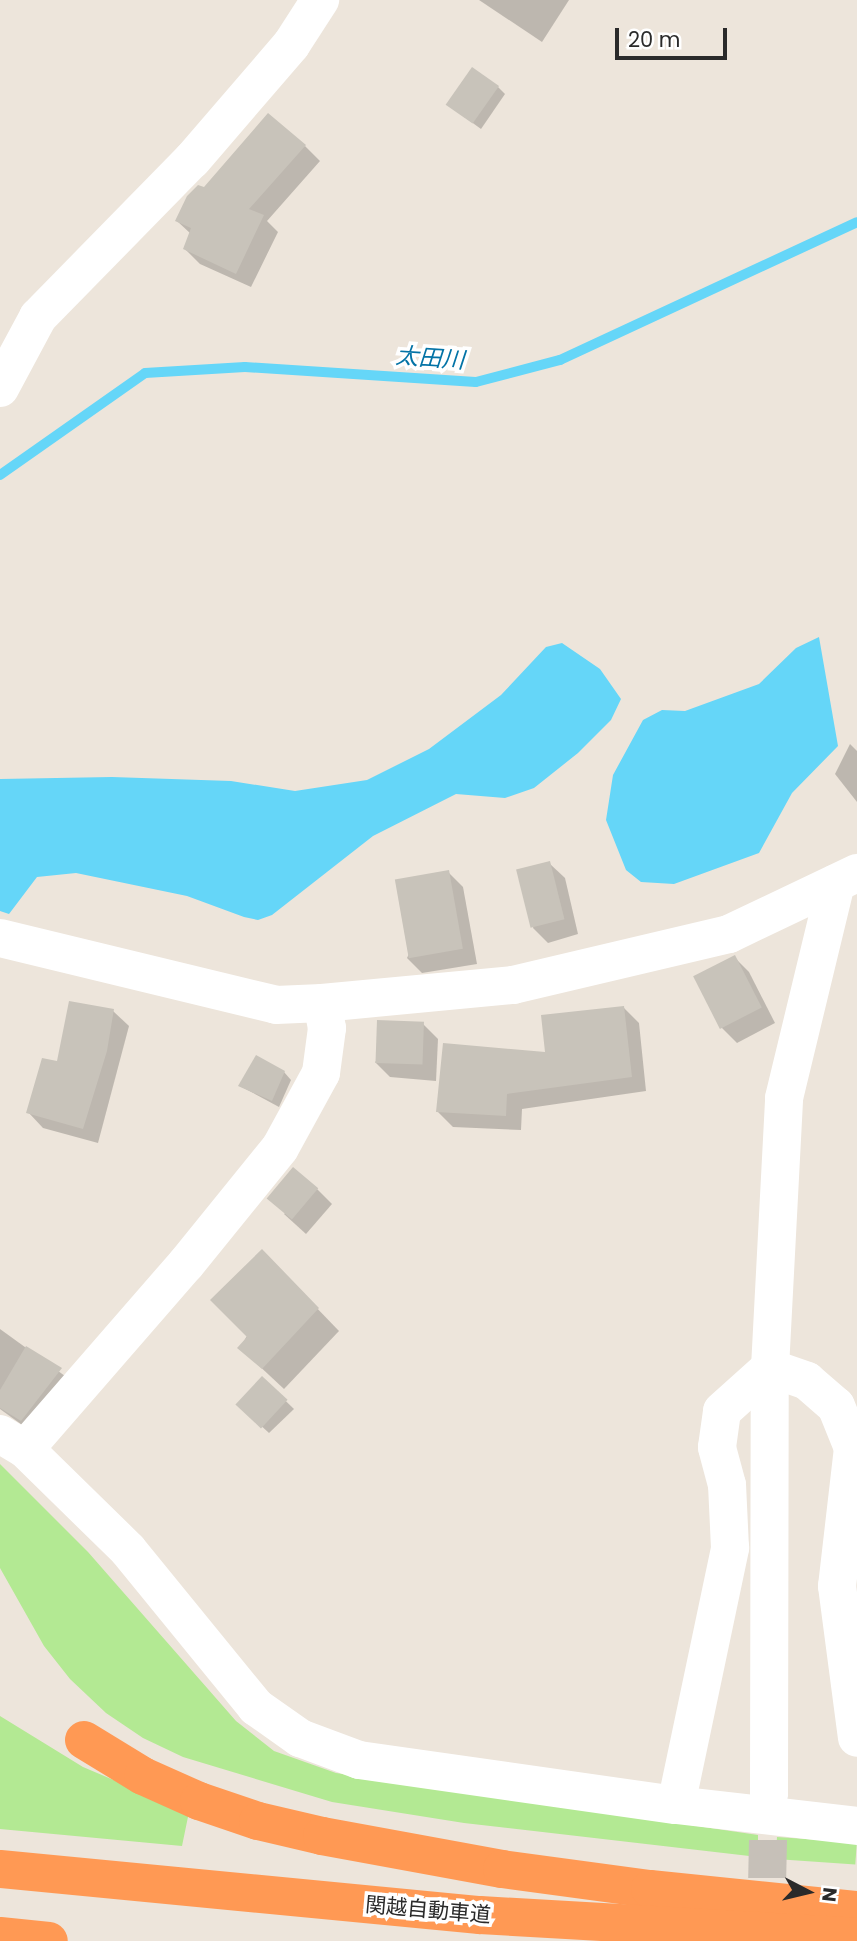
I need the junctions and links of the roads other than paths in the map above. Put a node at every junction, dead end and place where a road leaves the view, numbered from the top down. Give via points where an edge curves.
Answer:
1 (320, 0) edge
2 (0, 388) edge
3 (846, 878) edge
4 (0, 939) edge
5 (322, 1003) junction
6 (770, 1368) junction
7 (12, 1441) edge
8 (857, 1738) edge
9 (84, 1740) dead end
10 (769, 1796) tunnel mouth
11 (676, 1805) junction
12 (857, 1826) edge
13 (0, 1869) edge
14 (857, 1910) edge
15 (0, 1936) edge
16 (857, 1937) edge
17 (49, 1941) edge

1 - 2 street via 291,45 192,160 38,317
3 - 5 street via 729,934 540,978
3 - 6 street via 784,1098
4 - 5 street via 276,1005
5 - 7 street via 327,1028 321,1073 280,1148
6 - 8 street via 807,1381 836,1406 853,1448 837,1586
6 - 10 street
6 - 11 street via 722,1412 716,1447 727,1485 730,1548
7 - 11 street via 128,1550 257,1707 300,1738 359,1760
9 - 14 highway via 143,1776 198,1801 322,1836 637,1888
11 - 12 street
13 - 16 highway, 関越自動車道 via 480,1914
15 - 17 highway

